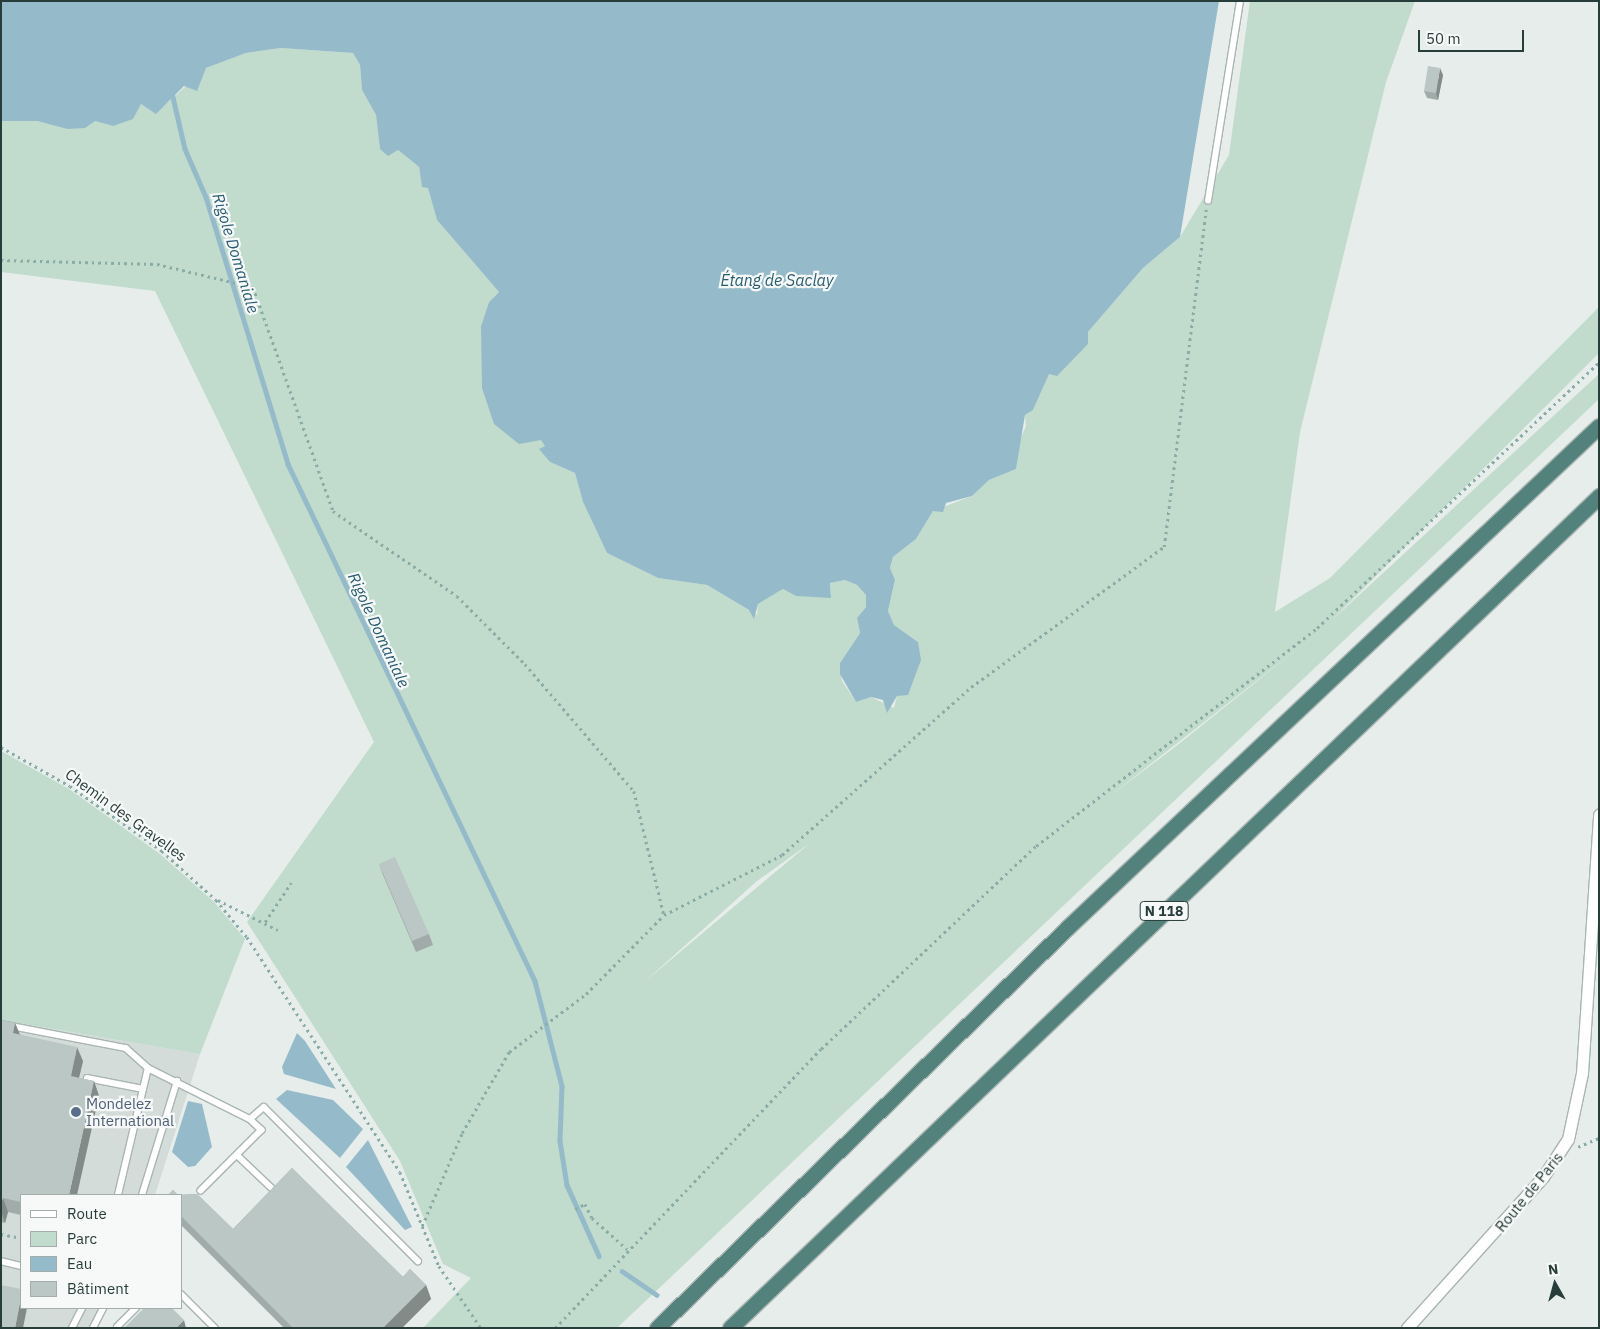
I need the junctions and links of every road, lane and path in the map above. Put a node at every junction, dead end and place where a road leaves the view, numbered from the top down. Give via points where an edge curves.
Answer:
1 (1240, 1) edge
2 (1208, 201) joint
3 (1, 260) edge
4 (1599, 362) edge
5 (1599, 426) edge
6 (1599, 496) edge
7 (1, 747) edge
8 (1599, 815) edge
9 (292, 883) dead end
10 (216, 900) junction
11 (664, 915) junction
12 (265, 922) junction
13 (278, 930) dead end
14 (1, 1024) edge
15 (148, 1068) junction
16 (87, 1078) edge
17 (177, 1080) junction
18 (143, 1090) junction
19 (250, 1119) junction
20 (1599, 1138) edge
21 (1562, 1153) junction
22 (237, 1155) junction
23 (201, 1190) dead end
24 (274, 1190) edge
25 (118, 1194) edge
26 (142, 1194) edge
27 (575, 1209) dead end
28 (422, 1226) junction
29 (1, 1234) edge
30 (20, 1238) edge
31 (627, 1250) junction
32 (1, 1261) edge
33 (418, 1261) dead end
34 (20, 1266) edge
35 (182, 1295) edge
36 (82, 1309) edge
37 (102, 1309) edge
38 (135, 1309) edge
39 (117, 1327) edge
40 (72, 1328) edge
41 (93, 1328) edge
42 (215, 1328) edge
43 (481, 1328) edge
44 (555, 1328) edge
45 (657, 1328) edge
46 (730, 1328) edge
47 (1407, 1328) edge

1 - 2 lane
2 - 11 path via 1164,548 971,687 782,855
3 - 11 path via 157,264 253,287 333,511 457,596 526,664 634,791
4 - 31 path via 1317,628 1036,846 821,1049
5 - 45 highway via 1067,928
6 - 46 highway, N 118 via 965,1098
7 - 10 path, Chemin des Gravelles via 70,786 162,851
8 - 21 street, Route de Paris via 1582,1073
9 - 12 path
10 - 12 path
10 - 28 path, Chemin des Gravelles via 247,937 400,1172
11 - 28 path via 586,994 509,1052 462,1133
12 - 13 path
14 - 15 lane via 126,1048
15 - 17 lane
15 - 18 lane
16 - 18 lane
17 - 19 lane
17 - 26 lane
18 - 25 lane
19 - 22 lane via 262,1130
19 - 33 lane via 264,1107
20 - 21 path
21 - 47 street, Route de Paris
22 - 23 lane
22 - 24 lane
27 - 31 path via 585,1204 592,1218
28 - 43 path, Chemin des Gravelles via 439,1266
29 - 30 path
31 - 44 path
32 - 34 lane
35 - 42 lane
36 - 40 lane
37 - 41 lane
38 - 39 lane

